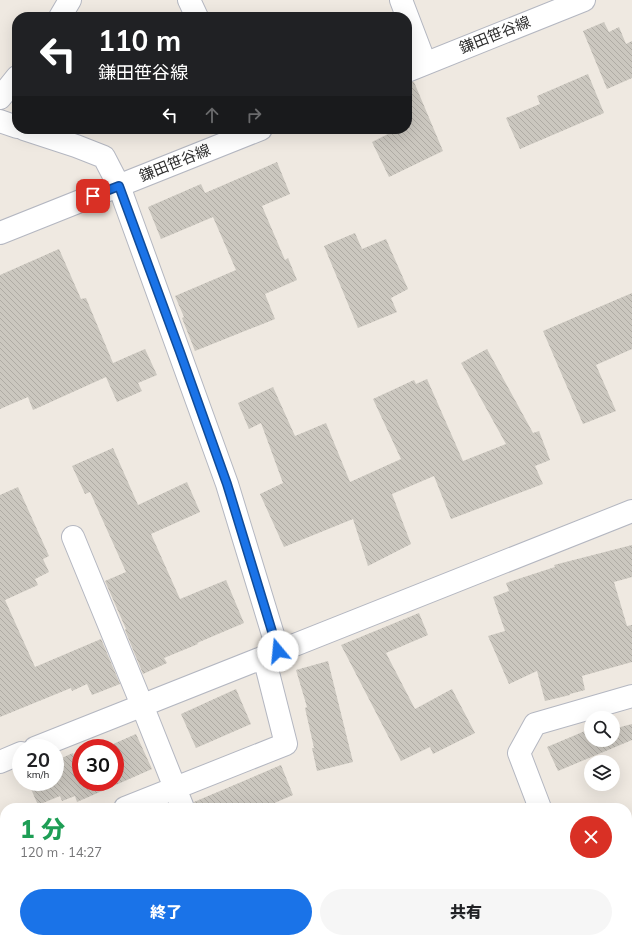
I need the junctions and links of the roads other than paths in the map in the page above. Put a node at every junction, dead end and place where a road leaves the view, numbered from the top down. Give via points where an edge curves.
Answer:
1 (70, 0) edge
2 (189, 0) edge
3 (401, 0) edge
4 (584, 0) edge
5 (63, 12) edge
6 (195, 12) edge
7 (404, 12) edge
8 (412, 49) edge
9 (416, 67) edge
10 (12, 83) edge
11 (0, 98) edge
12 (0, 121) edge
13 (12, 125) edge
14 (39, 134) edge
15 (244, 134) edge
16 (119, 186) junction
17 (0, 233) edge
18 (632, 511) edge
19 (73, 537) dead end
20 (271, 654) junction
21 (632, 696) edge
22 (142, 705) junction
23 (57, 739) edge
24 (12, 757) edge
25 (0, 762) edge
26 (175, 788) junction
27 (138, 803) edge
28 (181, 803) edge
29 (538, 803) edge

1 - 5 street
2 - 6 street
3 - 7 street
4 - 9 street, 鎌田笹谷線
8 - 9 street
10 - 11 street
12 - 13 street
14 - 16 street via 104,157
15 - 16 street, 鎌田笹谷線
16 - 17 street, 鎌田笹谷線
16 - 20 street via 227,484
18 - 20 street
19 - 22 street
20 - 22 street
20 - 26 street via 286,744
21 - 29 street via 535,724 519,753
22 - 23 street
22 - 26 street
24 - 25 street
26 - 27 street
26 - 28 street

